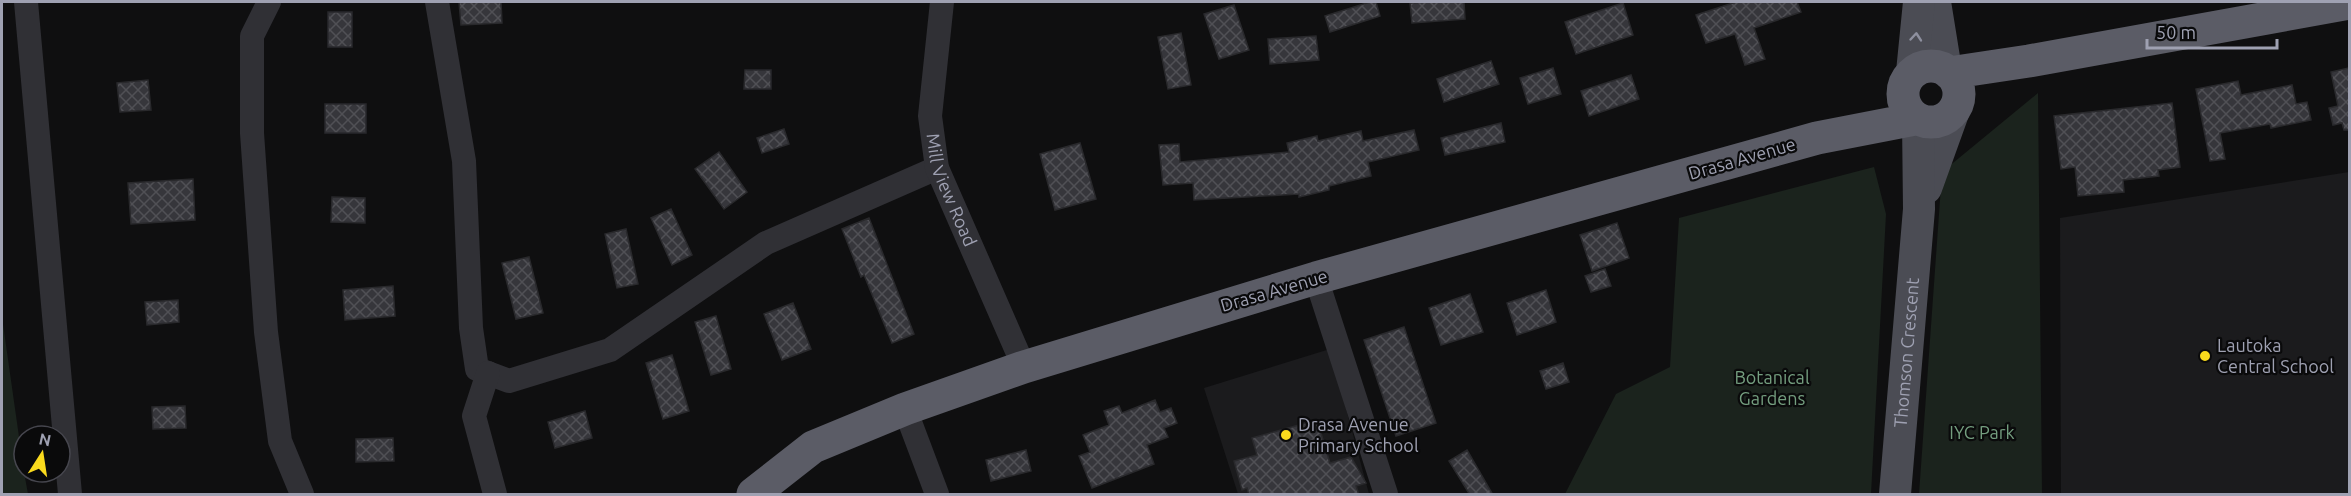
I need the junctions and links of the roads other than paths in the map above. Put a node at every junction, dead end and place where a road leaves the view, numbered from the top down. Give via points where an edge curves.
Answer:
1 (26, 2) edge
2 (269, 2) edge
3 (437, 2) edge
4 (942, 2) edge
5 (1919, 2) edge
6 (1935, 2) edge
7 (2349, 3) edge
8 (2288, 8) edge
9 (2029, 61) junction
10 (1948, 72) junction
11 (1908, 80) junction
12 (1955, 110) junction
13 (1917, 119) junction
14 (1817, 138) junction
15 (937, 168) junction
16 (1919, 209) junction
17 (1316, 278) junction
18 (1024, 368) junction
19 (488, 373) junction
20 (905, 409) junction
21 (69, 495) edge
22 (302, 495) edge
23 (495, 495) edge
24 (753, 495) edge
25 (937, 495) edge
26 (1386, 495) edge
27 (1895, 495) edge

1 - 21 street
2 - 22 street via 252,36 252,133 266,332 280,441
3 - 19 street via 464,161 471,328 477,369
4 - 15 street, Mill View Road via 930,116
11 -> 5 main road
6 - 10 main road
7 - 8 highway
8 - 9 highway
9 - 10 highway
9 - 12 highway
10 - 11 highway via 1929,66
10 - 12 highway via 1959,88
11 - 13 highway via 1904,105
11 - 14 highway, Drasa Avenue
12 - 13 highway via 1937,123
12 - 16 main road, Thomson Crescent
13 - 14 highway, Drasa Avenue
13 - 16 main road, Thomson Crescent
14 - 17 highway, Drasa Avenue
15 - 18 street, Mill View Road
15 - 19 street via 766,243 610,350 509,381
16 - 27 main road, Thomson Crescent
17 - 18 highway, Drasa Avenue
17 - 26 street
18 - 20 highway, Drasa Avenue
19 - 23 street via 474,416
20 - 24 highway, Drasa Avenue via 813,447
20 - 25 street

